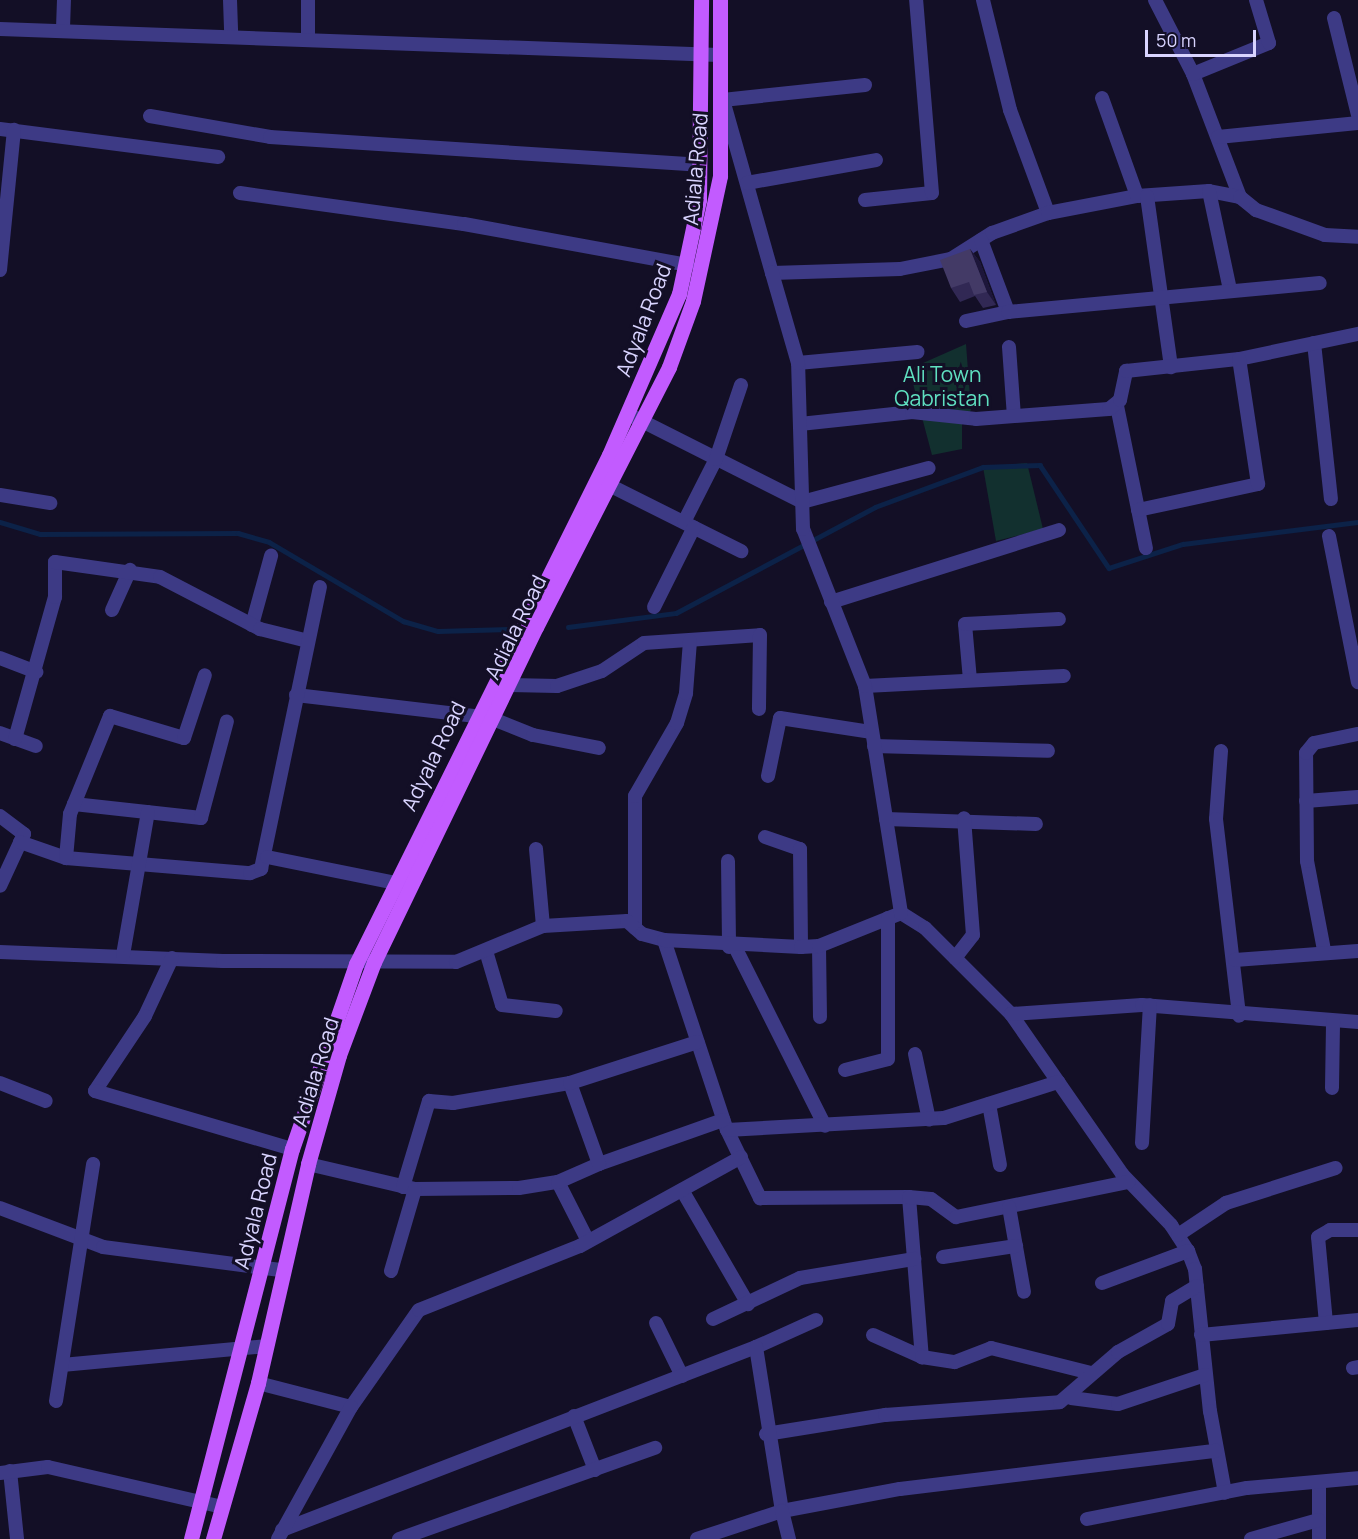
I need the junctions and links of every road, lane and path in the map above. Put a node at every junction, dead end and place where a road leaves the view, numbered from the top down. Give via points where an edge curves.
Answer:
1 (64, 0) edge
2 (230, 0) edge
3 (308, 0) edge
4 (701, 0) edge
5 (720, 0) edge
6 (916, 0) edge
7 (983, 0) edge
8 (1155, 0) edge
9 (1256, 0) edge
10 (1334, 18) dead end
11 (63, 28) junction
12 (0, 29) edge
13 (231, 35) junction
14 (308, 38) junction
15 (700, 54) junction
16 (719, 55) junction
17 (1193, 74) junction
18 (865, 84) dead end
19 (1102, 98) dead end
20 (723, 100) junction
21 (1358, 115) edge
22 (150, 116) dead end
23 (1358, 123) edge
24 (7, 130) edge
25 (1218, 137) junction
26 (218, 158) dead end
27 (876, 160) dead end
28 (699, 165) junction
29 (747, 183) junction
30 (1209, 191) junction
31 (240, 193) dead end
32 (1142, 196) junction
33 (1240, 196) junction
34 (865, 200) dead end
35 (1048, 213) junction
36 (1358, 237) edge
37 (981, 240) junction
38 (687, 265) junction
39 (0, 270) edge
40 (772, 273) junction
41 (1320, 283) dead end
42 (1230, 290) junction
43 (1162, 298) junction
44 (1008, 312) junction
45 (966, 321) dead end
46 (1358, 334) edge
47 (1314, 343) junction
48 (1009, 347) dead end
49 (917, 352) dead end
50 (1239, 359) junction
51 (798, 363) junction
52 (1171, 367) junction
53 (741, 385) dead end
54 (1117, 406) junction
55 (628, 414) junction
56 (1014, 416) junction
57 (643, 422) junction
58 (800, 424) junction
59 (716, 459) junction
60 (929, 468) dead end
61 (596, 480) junction
62 (612, 485) junction
63 (0, 495) edge
64 (1331, 499) dead end
65 (802, 502) junction
66 (50, 503) dead end
67 (1138, 510) junction
68 (689, 525) junction
69 (1059, 530) dead end
70 (1329, 536) dead end
71 (1146, 548) dead end
72 (741, 551) dead end
73 (271, 556) dead end
74 (130, 570) junction
75 (320, 587) dead end
76 (831, 602) junction
77 (654, 607) dead end
78 (112, 610) dead end
79 (1059, 619) dead end
80 (252, 625) junction
81 (308, 641) junction
82 (690, 641) junction
83 (0, 658) edge
84 (36, 672) junction
85 (205, 675) dead end
86 (1064, 676) dead end
87 (970, 680) junction
88 (1358, 682) edge
89 (510, 685) junction
90 (865, 686) junction
91 (296, 695) junction
92 (759, 710) dead end
93 (476, 716) junction
94 (493, 719) junction
95 (227, 722) dead end
96 (0, 734) edge
97 (1358, 734) edge
98 (15, 739) junction
99 (873, 739) junction
100 (36, 746) dead end
101 (599, 748) dead end
102 (1048, 751) dead end
103 (1221, 751) dead end
104 (768, 776) dead end
105 (1358, 797) edge
106 (1306, 801) junction
107 (74, 804) junction
108 (148, 812) junction
109 (0, 816) edge
110 (964, 818) junction
111 (886, 819) junction
112 (1036, 824) dead end
113 (765, 837) dead end
114 (20, 842) junction
115 (536, 849) dead end
116 (267, 857) junction
117 (66, 858) junction
118 (728, 861) dead end
119 (140, 864) junction
120 (396, 883) junction
121 (0, 886) edge
122 (895, 916) junction
123 (543, 926) junction
124 (635, 928) junction
125 (664, 940) junction
126 (819, 946) junction
127 (732, 947) junction
128 (801, 947) junction
129 (1324, 950) junction
130 (486, 951) junction
131 (1358, 951) edge
132 (0, 952) edge
133 (123, 955) junction
134 (172, 958) junction
135 (955, 958) junction
136 (1235, 960) junction
137 (374, 962) junction
138 (356, 964) junction
139 (1150, 1005) junction
140 (556, 1011) dead end
141 (1011, 1014) junction
142 (1239, 1016) junction
143 (820, 1017) dead end
144 (1333, 1021) junction
145 (1358, 1022) edge
146 (698, 1042) junction
147 (915, 1054) dead end
148 (845, 1070) dead end
149 (1058, 1082) junction
150 (0, 1083) edge
151 (570, 1083) junction
152 (1332, 1088) dead end
153 (46, 1101) dead end
154 (989, 1104) junction
155 (929, 1120) junction
156 (725, 1125) junction
157 (825, 1126) junction
158 (1142, 1143) dead end
159 (292, 1149) junction
160 (741, 1157) junction
161 (93, 1164) dead end
162 (308, 1164) junction
163 (599, 1164) junction
164 (1000, 1165) dead end
165 (1336, 1168) dead end
166 (558, 1182) junction
167 (1128, 1182) junction
168 (409, 1188) junction
169 (682, 1190) junction
170 (909, 1197) junction
171 (1009, 1207) junction
172 (0, 1208) edge
173 (1358, 1230) edge
174 (1178, 1235) junction
175 (588, 1241) junction
176 (84, 1242) junction
177 (1016, 1246) junction
178 (1188, 1251) junction
179 (943, 1257) dead end
180 (914, 1259) junction
181 (262, 1268) junction
182 (281, 1270) junction
183 (391, 1271) dead end
184 (1102, 1282) dead end
185 (1197, 1286) junction
186 (1024, 1292) dead end
187 (748, 1304) junction
188 (712, 1319) dead end
189 (816, 1320) dead end
190 (1358, 1320) edge
191 (656, 1323) dead end
192 (1326, 1323) junction
193 (873, 1335) dead end
194 (1201, 1335) junction
195 (267, 1346) junction
196 (756, 1347) junction
197 (241, 1348) junction
198 (922, 1356) junction
199 (63, 1365) junction
200 (1091, 1373) junction
201 (1205, 1375) junction
202 (682, 1376) junction
203 (258, 1383) junction
204 (1071, 1398) junction
205 (56, 1401) dead end
206 (351, 1407) junction
207 (574, 1416) junction
208 (766, 1434) junction
209 (655, 1448) dead end
210 (1216, 1451) junction
211 (595, 1470) junction
212 (5, 1472) edge
213 (1358, 1478) edge
214 (1318, 1483) junction
215 (1225, 1493) junction
216 (201, 1501) junction
217 (222, 1507) junction
218 (782, 1511) junction
219 (1087, 1519) dead end
220 (1318, 1520) junction
221 (280, 1534) edge
222 (16, 1539) edge
223 (191, 1539) edge
224 (213, 1539) edge
225 (399, 1539) edge
226 (698, 1539) edge
227 (789, 1539) edge
228 (1251, 1539) edge
229 (1319, 1539) edge

1 - 11 street
2 - 13 street
3 - 14 street
4 - 15 main road, Adyala Road
5 - 16 main road, Adiala Road
6 - 34 street via 932,193
7 - 35 street via 1010,110
8 - 17 street
9 - 17 street via 1269,44
10 - 21 street
11 - 12 street
11 - 13 street
13 - 14 street
14 - 15 street
15 - 16 street
15 - 28 main road, Adyala Road
16 - 20 main road, Adiala Road
17 - 25 street
18 - 20 street
19 - 32 street
20 - 29 street
20 - 57 main road, Adiala Road via 711,233 669,367
22 - 28 street via 270,137
23 - 25 street
24 - 26 street
24 - 39 street
25 - 33 street
27 - 29 street
28 - 38 main road, Adyala Road
29 - 40 street
30 - 32 street
30 - 33 street
30 - 42 street
31 - 38 street via 464,224
32 - 35 street
32 - 43 street
33 - 36 street via 1256,210 1325,235
35 - 37 street
37 - 40 street via 951,259 900,269
37 - 44 street
38 - 55 main road, Adyala Road
40 - 51 street
41 - 42 street
42 - 43 street
43 - 44 street
43 - 52 street
44 - 45 street
46 - 47 street
47 - 50 street
47 - 64 street
48 - 56 street
49 - 51 street
50 - 52 street
50 - 67 street via 1258,484
51 - 58 street
52 - 54 street via 1126,371
53 - 59 street
54 - 56 street
54 - 67 street
55 - 57 street
55 - 61 main road, Adyala Road
56 - 58 street via 952,419 912,412
57 - 59 street
57 - 62 main road, Adiala Road
58 - 65 street
59 - 65 street
59 - 68 street
60 - 65 street
61 - 62 street
61 - 93 main road, Adyala Road
62 - 68 street
62 - 89 main road, Adiala Road
63 - 66 street
65 - 76 street via 805,537
67 - 71 street
68 - 72 street
68 - 77 street
69 - 76 street
70 - 88 street
73 - 80 street
74 - 78 street
74 - 80 street via 160,577
74 - 84 street via 56,561 56,597
75 - 81 street
76 - 90 street
79 - 87 street via 965,624
80 - 81 street
81 - 91 street
82 - 89 street via 644,643 602,671 557,686
82 - 92 street via 760,635
82 - 124 street via 686,693 676,723 635,796
83 - 84 street
84 - 98 street
85 - 107 street via 184,738 110,716
86 - 87 street
87 - 90 street
89 - 94 main road, Adiala Road
90 - 99 street
91 - 93 street
91 - 116 street
93 - 120 main road, Adyala Road
94 - 101 street via 533,735
94 - 137 main road, Adiala Road
95 - 108 street via 201,818
96 - 98 street
97 - 106 street via 1308,747
98 - 100 street
99 - 102 street
99 - 104 street via 780,718
99 - 111 street
103 - 136 street via 1216,819
105 - 106 street
106 - 129 street via 1307,861
107 - 108 street
107 - 117 street
108 - 119 street
109 - 114 street via 24,834
110 - 111 street
110 - 112 street
110 - 135 street via 974,934
111 - 122 street
113 - 128 street via 800,849
114 - 117 street
114 - 121 street
115 - 123 street
116 - 119 street via 261,869 250,873
116 - 120 street
117 - 119 street
118 - 127 street
119 - 133 street
120 - 138 main road, Adyala Road
122 - 126 street
122 - 135 street
122 - 148 street via 888,1059
123 - 124 street via 627,921
123 - 130 street
124 - 125 street
125 - 127 street
125 - 146 street
126 - 128 street
126 - 143 street
127 - 128 street
127 - 157 street
129 - 131 street
129 - 136 street
130 - 137 street via 456,962
130 - 140 street via 502,1005
132 - 133 street
133 - 134 street
134 - 138 street
134 - 159 street via 145,1016 95,1091
135 - 141 street
136 - 142 street
137 - 138 street
137 - 162 main road, Adiala Road via 339,1055
138 - 159 main road, Adyala Road
139 - 141 street
139 - 142 street
139 - 158 street
141 - 149 street
142 - 144 street
144 - 145 street
144 - 152 street
146 - 151 street
146 - 156 street
147 - 155 street
149 - 154 street
149 - 167 street
150 - 153 street
151 - 163 street
151 - 168 street via 453,1103 429,1101
154 - 155 street
154 - 164 street
155 - 157 street
156 - 157 street
156 - 160 street
156 - 163 street
159 - 181 main road, Adyala Road
160 - 169 street
160 - 170 street via 760,1198
161 - 176 street
162 - 168 street
162 - 182 main road, Adiala Road
163 - 166 street
165 - 174 street via 1226,1203
166 - 168 street via 519,1188
166 - 175 street
167 - 171 street
167 - 174 street
168 - 183 street
169 - 175 street
169 - 187 street
170 - 171 street via 931,1199 956,1217
170 - 180 street
171 - 177 street
172 - 176 street
173 - 192 street via 1330,1230 1318,1237
174 - 178 street
175 - 206 street via 419,1310
176 - 181 street
176 - 199 street
177 - 179 street
177 - 186 street
178 - 184 street
178 - 185 street
180 - 187 street via 800,1278
180 - 198 street
181 - 182 street
181 - 197 main road, Adyala Road
182 - 195 main road, Adiala Road
185 - 194 street
185 - 200 street via 1172,1301 1168,1324
187 - 188 street
189 - 196 street
190 - 192 street
191 - 202 street
192 - 194 street
193 - 198 street
194 - 201 street
195 - 197 street
195 - 203 main road, Adiala Road
196 - 202 street
196 - 208 street
197 - 199 street
197 - 216 main road, Adyala Road
198 - 200 street via 954,1362 991,1348
199 - 205 street
200 - 204 street
201 - 204 street via 1118,1404
201 - 210 street
202 - 207 street
203 - 206 street
203 - 217 main road, Adiala Road
204 - 208 street via 885,1415
206 - 221 street
207 - 211 street
207 - 221 street
208 - 218 street
209 - 211 street
210 - 215 street
210 - 218 street via 900,1489
211 - 225 street
212 - 216 street via 48,1467
212 - 222 street
213 - 214 street
214 - 215 street
214 - 220 street
215 - 219 street
216 - 217 street
216 - 223 main road, Adyala Road
217 - 224 main road, Adiala Road
218 - 226 street
218 - 227 street
220 - 228 street
220 - 229 street

